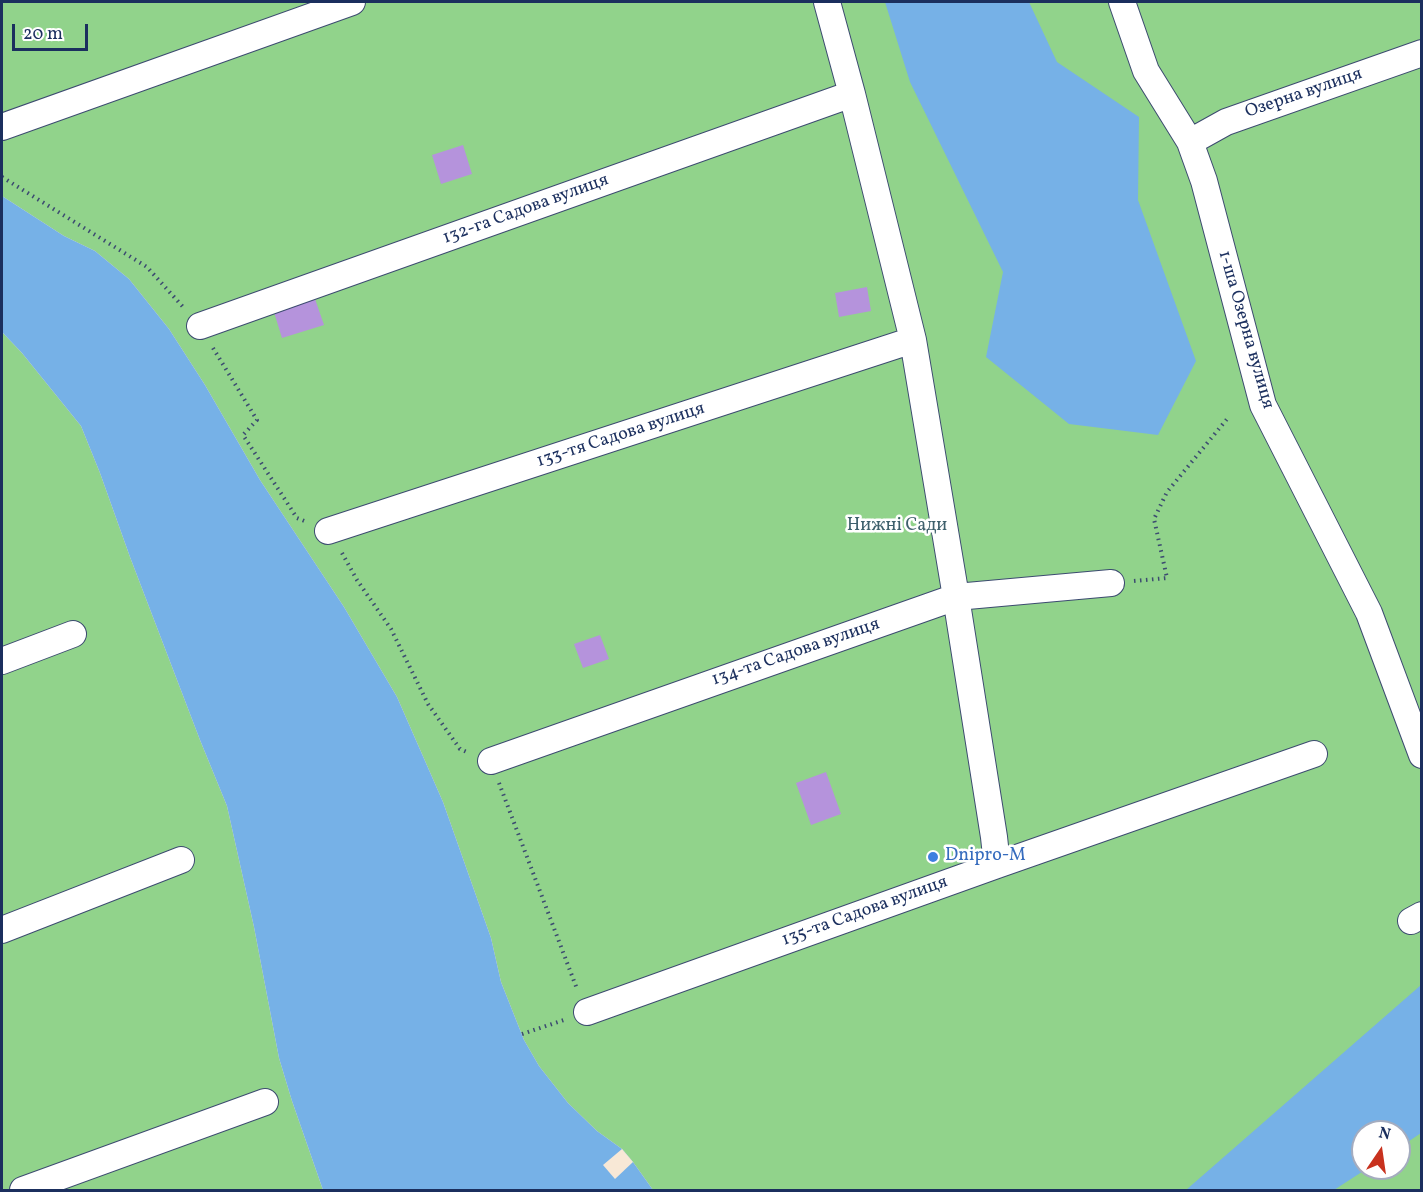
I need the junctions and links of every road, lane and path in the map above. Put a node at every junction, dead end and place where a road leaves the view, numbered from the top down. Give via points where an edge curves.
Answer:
1 (352, 2) edge
2 (827, 2) edge
3 (1122, 2) edge
4 (1422, 53) edge
5 (852, 94) junction
6 (2, 127) edge
7 (1190, 142) junction
8 (2, 177) edge
9 (200, 326) junction
10 (913, 340) junction
11 (1227, 419) dead end
12 (328, 531) junction
13 (1110, 583) joint
14 (956, 597) junction
15 (73, 633) dead end
16 (2, 661) edge
17 (1412, 700) edge
18 (1314, 754) dead end
19 (1422, 755) edge
20 (491, 762) junction
21 (181, 860) dead end
22 (997, 865) junction
23 (2, 930) edge
24 (586, 1012) junction
25 (522, 1034) dead end
26 (265, 1102) dead end
27 (22, 1191) edge

1 - 6 street
2 - 5 street
3 - 7 street, 1-ша Озерна вулиця via 1146,71
4 - 7 street, Озерна вулиця via 1226,122
5 - 9 street, 132-га Садова вулиця
5 - 10 street
7 - 17 street, 1-ша Озерна вулиця via 1204,181 1263,405
8 - 9 path via 147,267
9 - 12 path via 257,420 243,435 297,518
10 - 12 street, 133-тя Садова вулиця
10 - 14 street
11 - 13 path via 1167,492 1154,519 1167,578
12 - 20 path via 391,629 428,704 460,749
13 - 14 street, 134-та Садова вулиця
14 - 20 street, 134-та Садова вулиця
14 - 22 street
15 - 16 street
17 - 19 street, 1-ша Озерна вулиця
18 - 22 street, 135-та Садова вулиця
20 - 24 path
21 - 23 street
22 - 24 street, 135-та Садова вулиця
24 - 25 path
26 - 27 street

